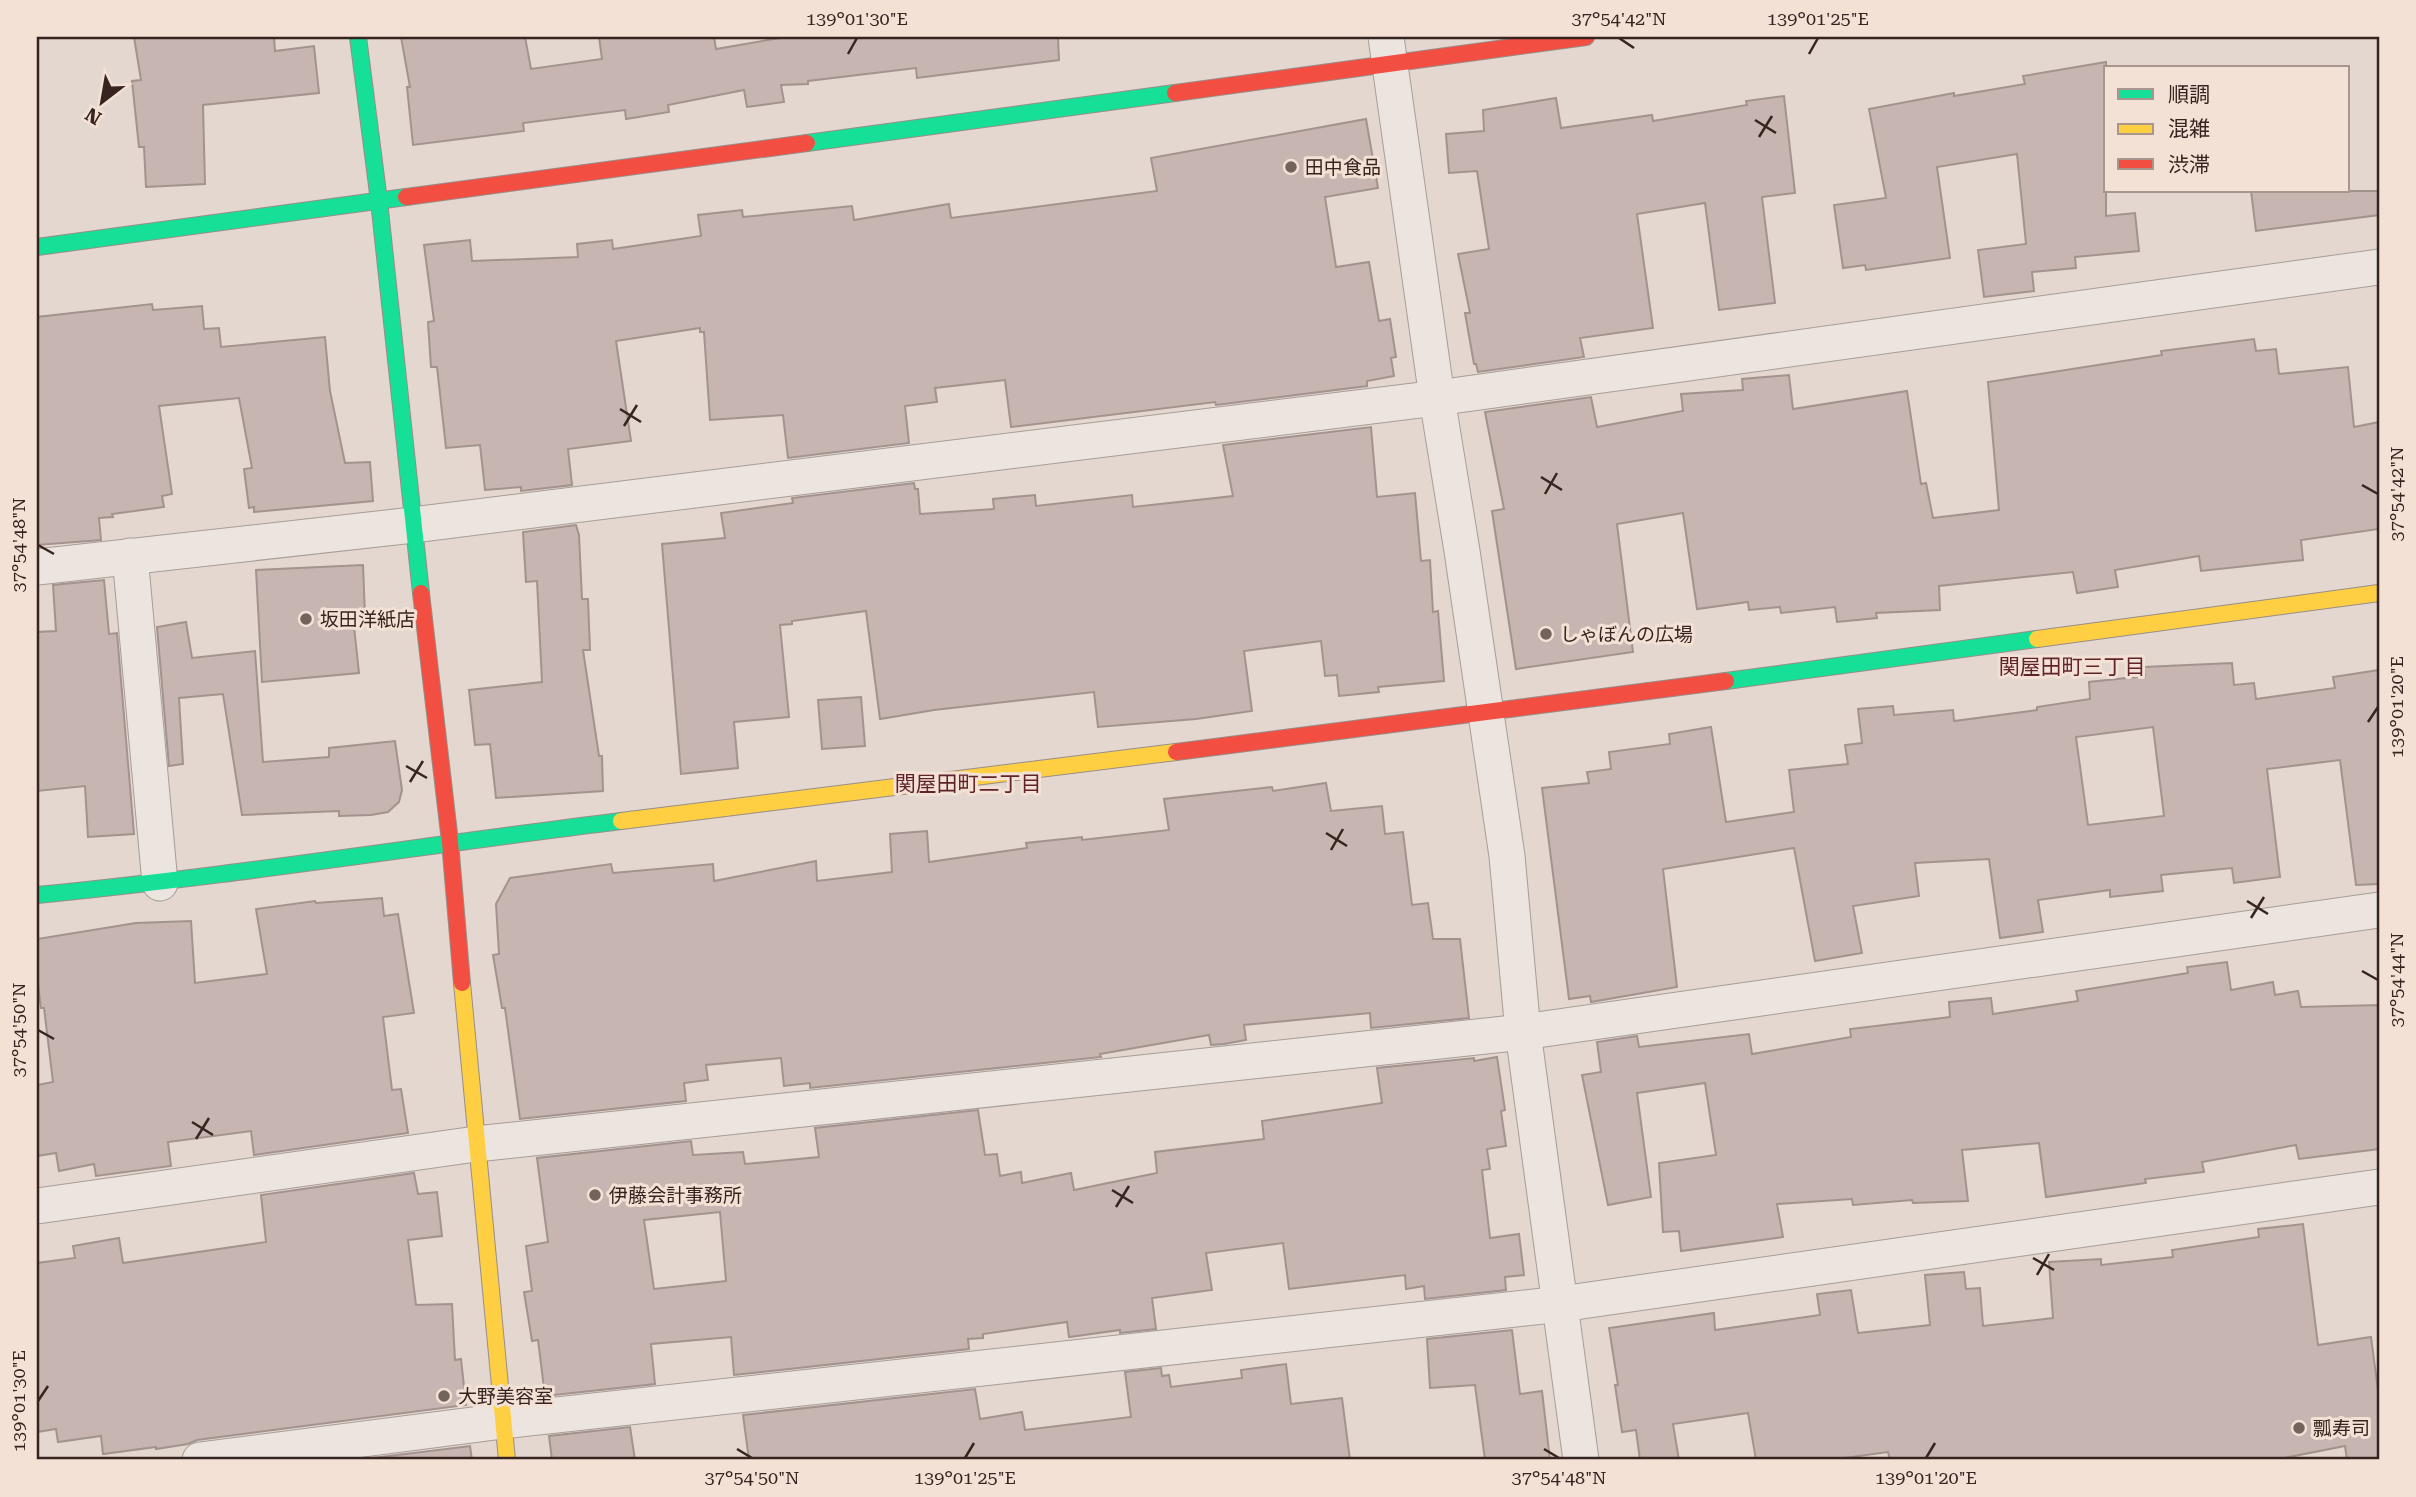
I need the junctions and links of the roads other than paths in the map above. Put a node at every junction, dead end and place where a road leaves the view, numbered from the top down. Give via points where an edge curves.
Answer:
1 (358, 37) edge
2 (1586, 37) edge
3 (1387, 51) edge
4 (379, 201) junction
5 (37, 247) edge
6 (2379, 267) edge
7 (1437, 398) junction
8 (413, 525) junction
9 (130, 556) junction
10 (37, 567) edge
11 (2379, 593) edge
12 (1486, 713) junction
13 (450, 842) junction
14 (160, 883) junction
15 (37, 895) edge
16 (2379, 910) edge
17 (1524, 1031) junction
18 (476, 1144) junction
19 (2379, 1187) edge
20 (37, 1206) edge
21 (1561, 1304) junction
22 (503, 1421) junction
23 (200, 1460) edge
24 (507, 1460) edge
25 (1581, 1460) edge

1 - 4 street
2 - 3 street
3 - 4 street
3 - 7 street
4 - 5 street
4 - 8 street
6 - 7 street
7 - 8 street
7 - 12 street
8 - 9 street
8 - 13 street
9 - 10 street
9 - 14 street
11 - 12 street
12 - 13 street
12 - 17 street via 1507,856
13 - 14 street
13 - 18 street
14 - 15 street
16 - 17 street
17 - 18 street
17 - 21 street
18 - 20 street
18 - 22 street
19 - 21 street
21 - 22 street
21 - 25 street
22 - 23 street
22 - 24 street

